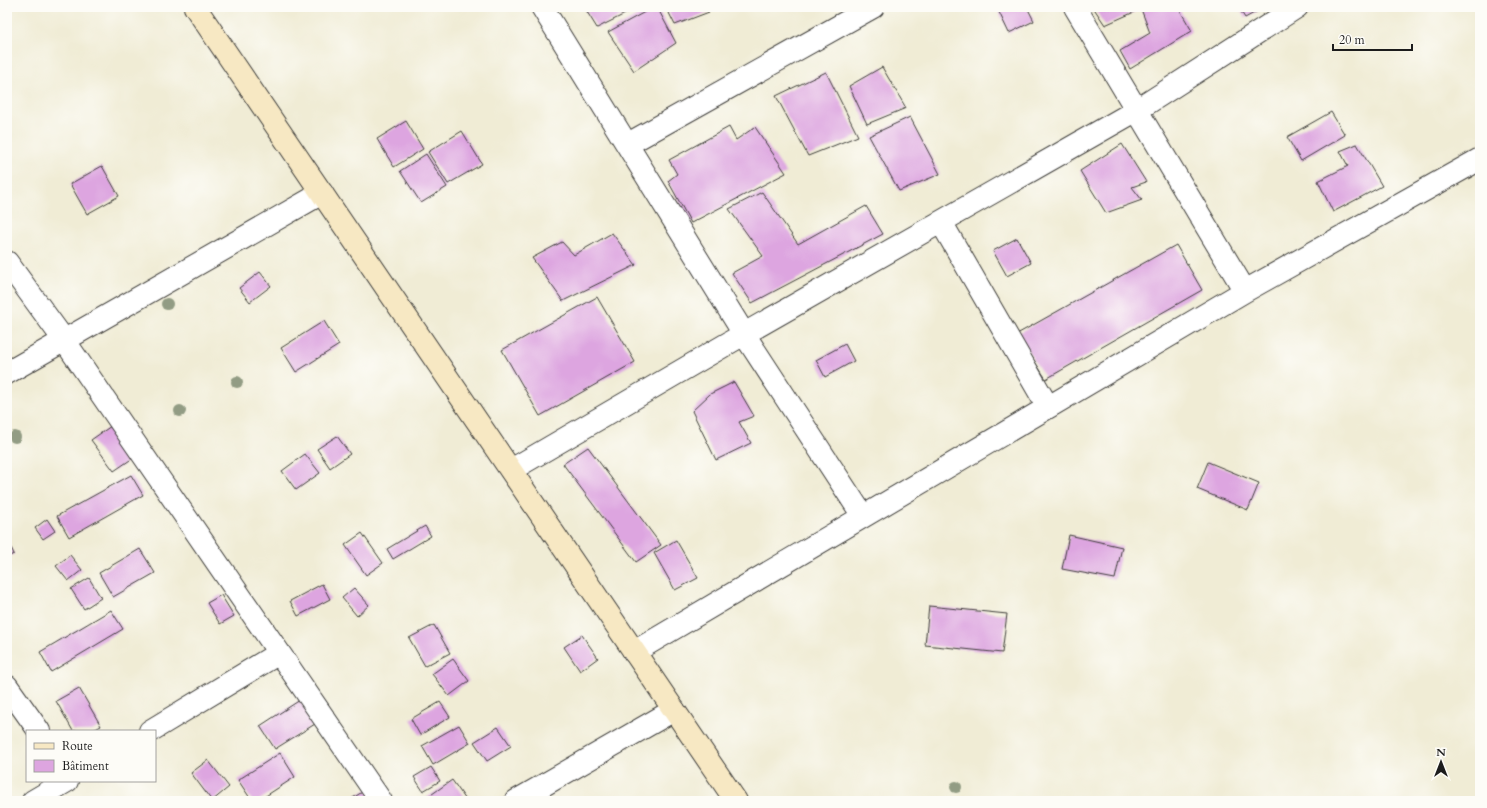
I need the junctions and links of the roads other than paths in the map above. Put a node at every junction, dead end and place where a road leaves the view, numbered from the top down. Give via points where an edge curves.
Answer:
1 (195, 7) edge
2 (542, 7) edge
3 (873, 7) edge
4 (1075, 7) edge
5 (1297, 7) edge
6 (1136, 110) junction
7 (628, 144) junction
8 (1480, 159) edge
9 (322, 193) junction
10 (941, 222) junction
11 (7, 262) edge
12 (1245, 291) junction
13 (744, 334) junction
14 (64, 340) junction
15 (7, 372) edge
16 (1048, 407) junction
17 (511, 470) junction
18 (863, 516) junction
19 (634, 652) junction
20 (279, 653) junction
21 (7, 686) edge
22 (674, 710) junction
23 (38, 730) edge
24 (152, 730) edge
25 (65, 782) edge
26 (33, 801) edge
27 (381, 801) edge
28 (516, 801) edge
29 (736, 801) edge

1 - 9 main road
2 - 7 street
3 - 7 street
4 - 6 street
5 - 6 street
6 - 10 street
6 - 12 street
7 - 13 street
8 - 12 street
9 - 14 street
9 - 17 main road
10 - 13 street
10 - 16 street
11 - 14 street
12 - 16 street
13 - 17 street
13 - 18 street
14 - 15 street
14 - 20 street
16 - 18 street
17 - 19 main road
18 - 19 street
19 - 22 main road
20 - 24 street
20 - 27 street
21 - 23 street
22 - 28 street
22 - 29 main road
25 - 26 street

